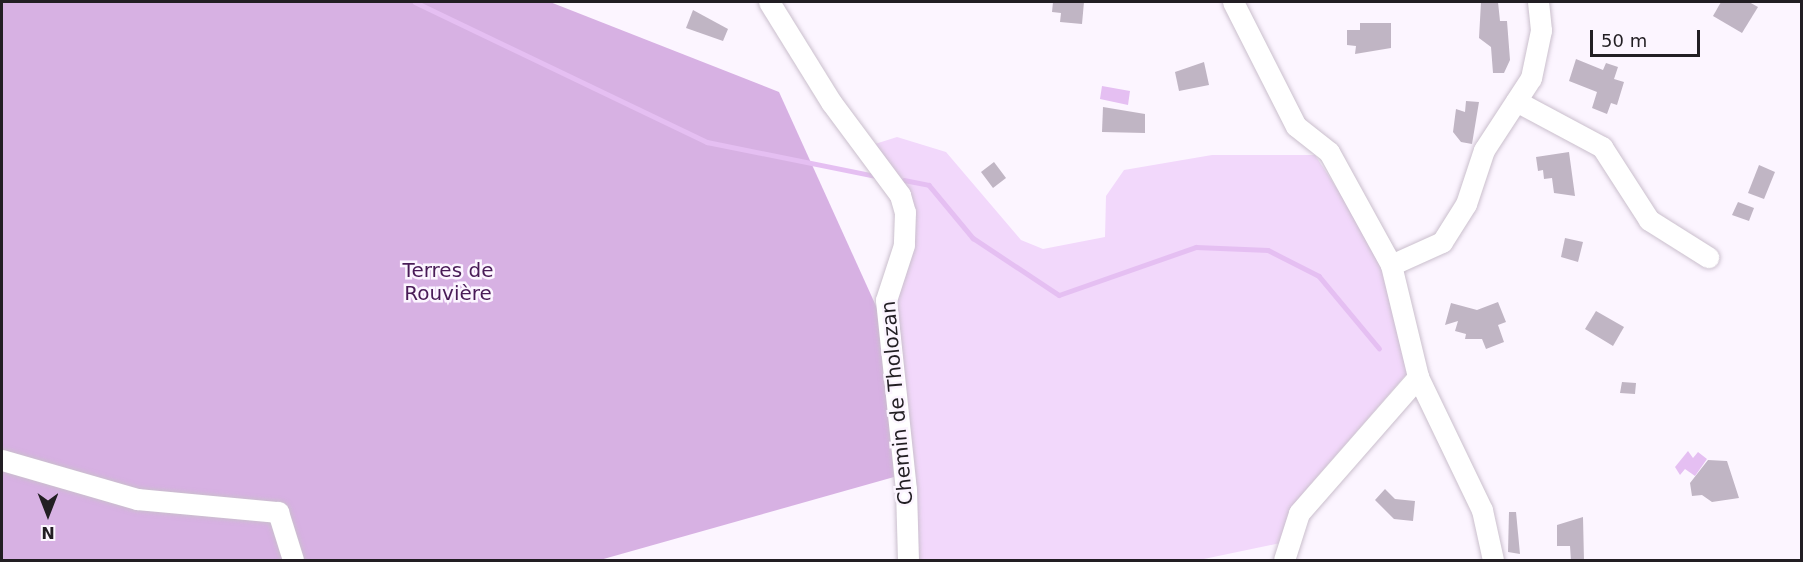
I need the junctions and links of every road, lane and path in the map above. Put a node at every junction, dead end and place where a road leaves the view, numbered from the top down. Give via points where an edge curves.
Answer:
1 (769, 2) edge
2 (1233, 2) edge
3 (1538, 2) edge
4 (1516, 101) junction
5 (1708, 257) dead end
6 (1391, 265) junction
7 (1418, 377) junction
8 (2, 460) edge
9 (293, 561) edge
10 (908, 561) edge
11 (1284, 561) edge
12 (1493, 561) edge

1 - 10 street, Chemin de Tholozan via 831,102 900,195 905,212 904,244 886,300 906,489
2 - 6 street via 1296,126 1329,152
3 - 4 street via 1541,30 1532,78
4 - 5 street via 1602,147 1649,220
4 - 6 street via 1484,150 1466,204 1442,242
6 - 7 street
7 - 11 street via 1299,513
7 - 12 street via 1482,510
8 - 9 street via 138,499 278,512 283,518

